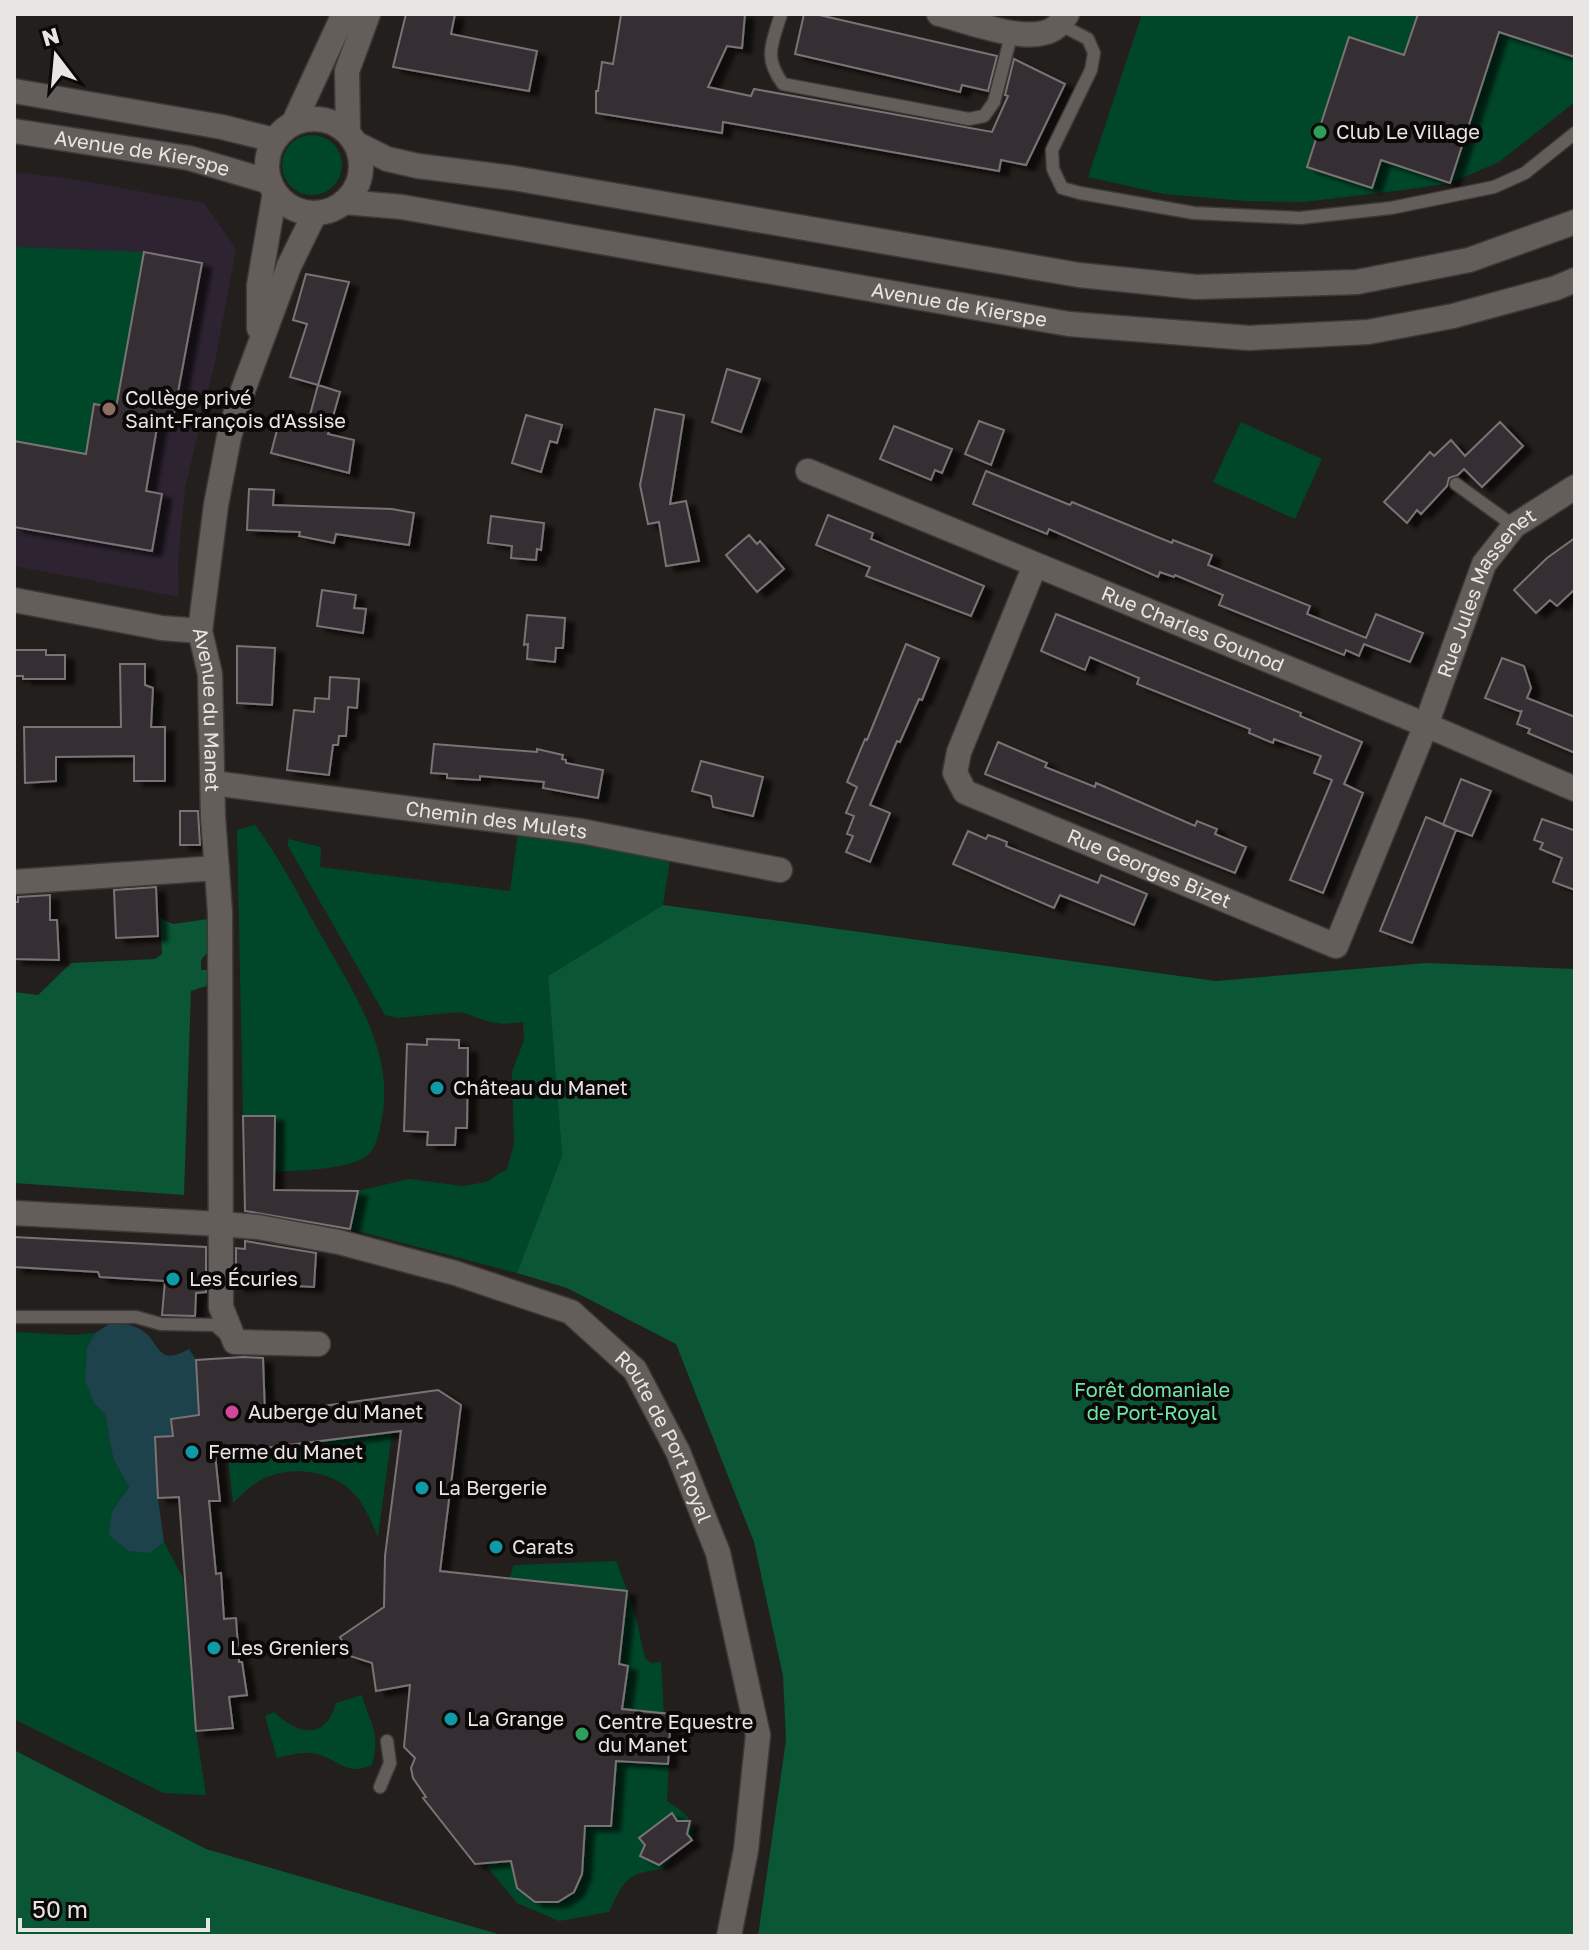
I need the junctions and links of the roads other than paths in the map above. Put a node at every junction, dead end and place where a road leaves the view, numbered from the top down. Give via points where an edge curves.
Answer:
1 (344, 14) edge
2 (368, 14) edge
3 (781, 14) edge
4 (939, 14) edge
5 (1064, 19) edge
6 (1012, 32) junction
7 (14, 91) edge
8 (294, 122) junction
9 (14, 131) edge
10 (1575, 133) edge
11 (353, 138) junction
12 (274, 140) junction
13 (273, 187) junction
14 (344, 202) junction
15 (315, 213) junction
16 (1575, 222) edge
17 (1575, 280) edge
18 (259, 346) junction
19 (808, 471) dead end
20 (1456, 484) dead end
21 (1575, 487) edge
22 (1514, 526) junction
23 (1035, 565) junction
24 (14, 600) edge
25 (200, 631) junction
26 (1426, 725) junction
27 (213, 783) junction
28 (1575, 789) edge
29 (217, 868) junction
30 (780, 870) dead end
31 (14, 882) edge
32 (14, 1213) edge
33 (221, 1224) junction
34 (14, 1317) edge
35 (235, 1342) junction
36 (318, 1344) dead end
37 (387, 1741) dead end
38 (380, 1787) dead end
39 (729, 1936) edge

1 - 8 street
2 - 11 street via 347,71
3 - 6 lane via 769,52 772,69 783,84 969,119 984,116 994,102
4 - 6 street
5 - 6 street via 1043,33
5 - 10 lane via 1088,39 1094,53 1091,70 1052,150 1062,188 1080,193 1194,213 1300,218 1391,208 1494,187 1525,173
7 - 12 street, Avenue de Kierspe
8 - 11 street via 306,118
8 - 12 street
9 - 13 street, Avenue de Kierspe via 189,158
11 - 14 street via 362,159 361,176
11 - 16 street via 387,159 426,168 513,178 1079,275 1196,287 1357,282 1469,260
12 - 13 street via 267,167
13 - 15 street via 287,204
13 - 18 street via 259,285
14 - 15 street
14 - 17 street, Avenue de Kierspe via 402,207 1069,324 1249,338 1368,332 1453,316
15 - 18 street, Avenue du Manet via 296,246
18 - 25 street, Avenue du Manet via 229,437
19 - 23 street, Rue Charles Gounod
20 - 22 lane
21 - 22 street, Rue Jules Massenet
22 - 26 street, Rue Jules Massenet via 1484,564
23 - 26 street, Rue Charles Gounod
23 - 26 street, Rue Georges Bizet via 959,752 955,773 965,792 1322,941 1336,946
24 - 25 street
25 - 27 street, Avenue du Manet via 210,674
26 - 28 street, Rue Charles Gounod
27 - 29 street, Avenue du Manet
27 - 30 street, Chemin des Mulets via 581,831
29 - 31 street
29 - 33 street, Avenue du Manet
32 - 33 street, Route de Port Royal
33 - 35 street, Avenue du Manet via 221,1307
33 - 39 street, Route de Port Royal via 339,1242 571,1312 635,1370 678,1452 718,1553 758,1735 746,1850
34 - 35 lane via 136,1317 161,1324 215,1325
35 - 36 street
37 - 38 lane via 390,1763

